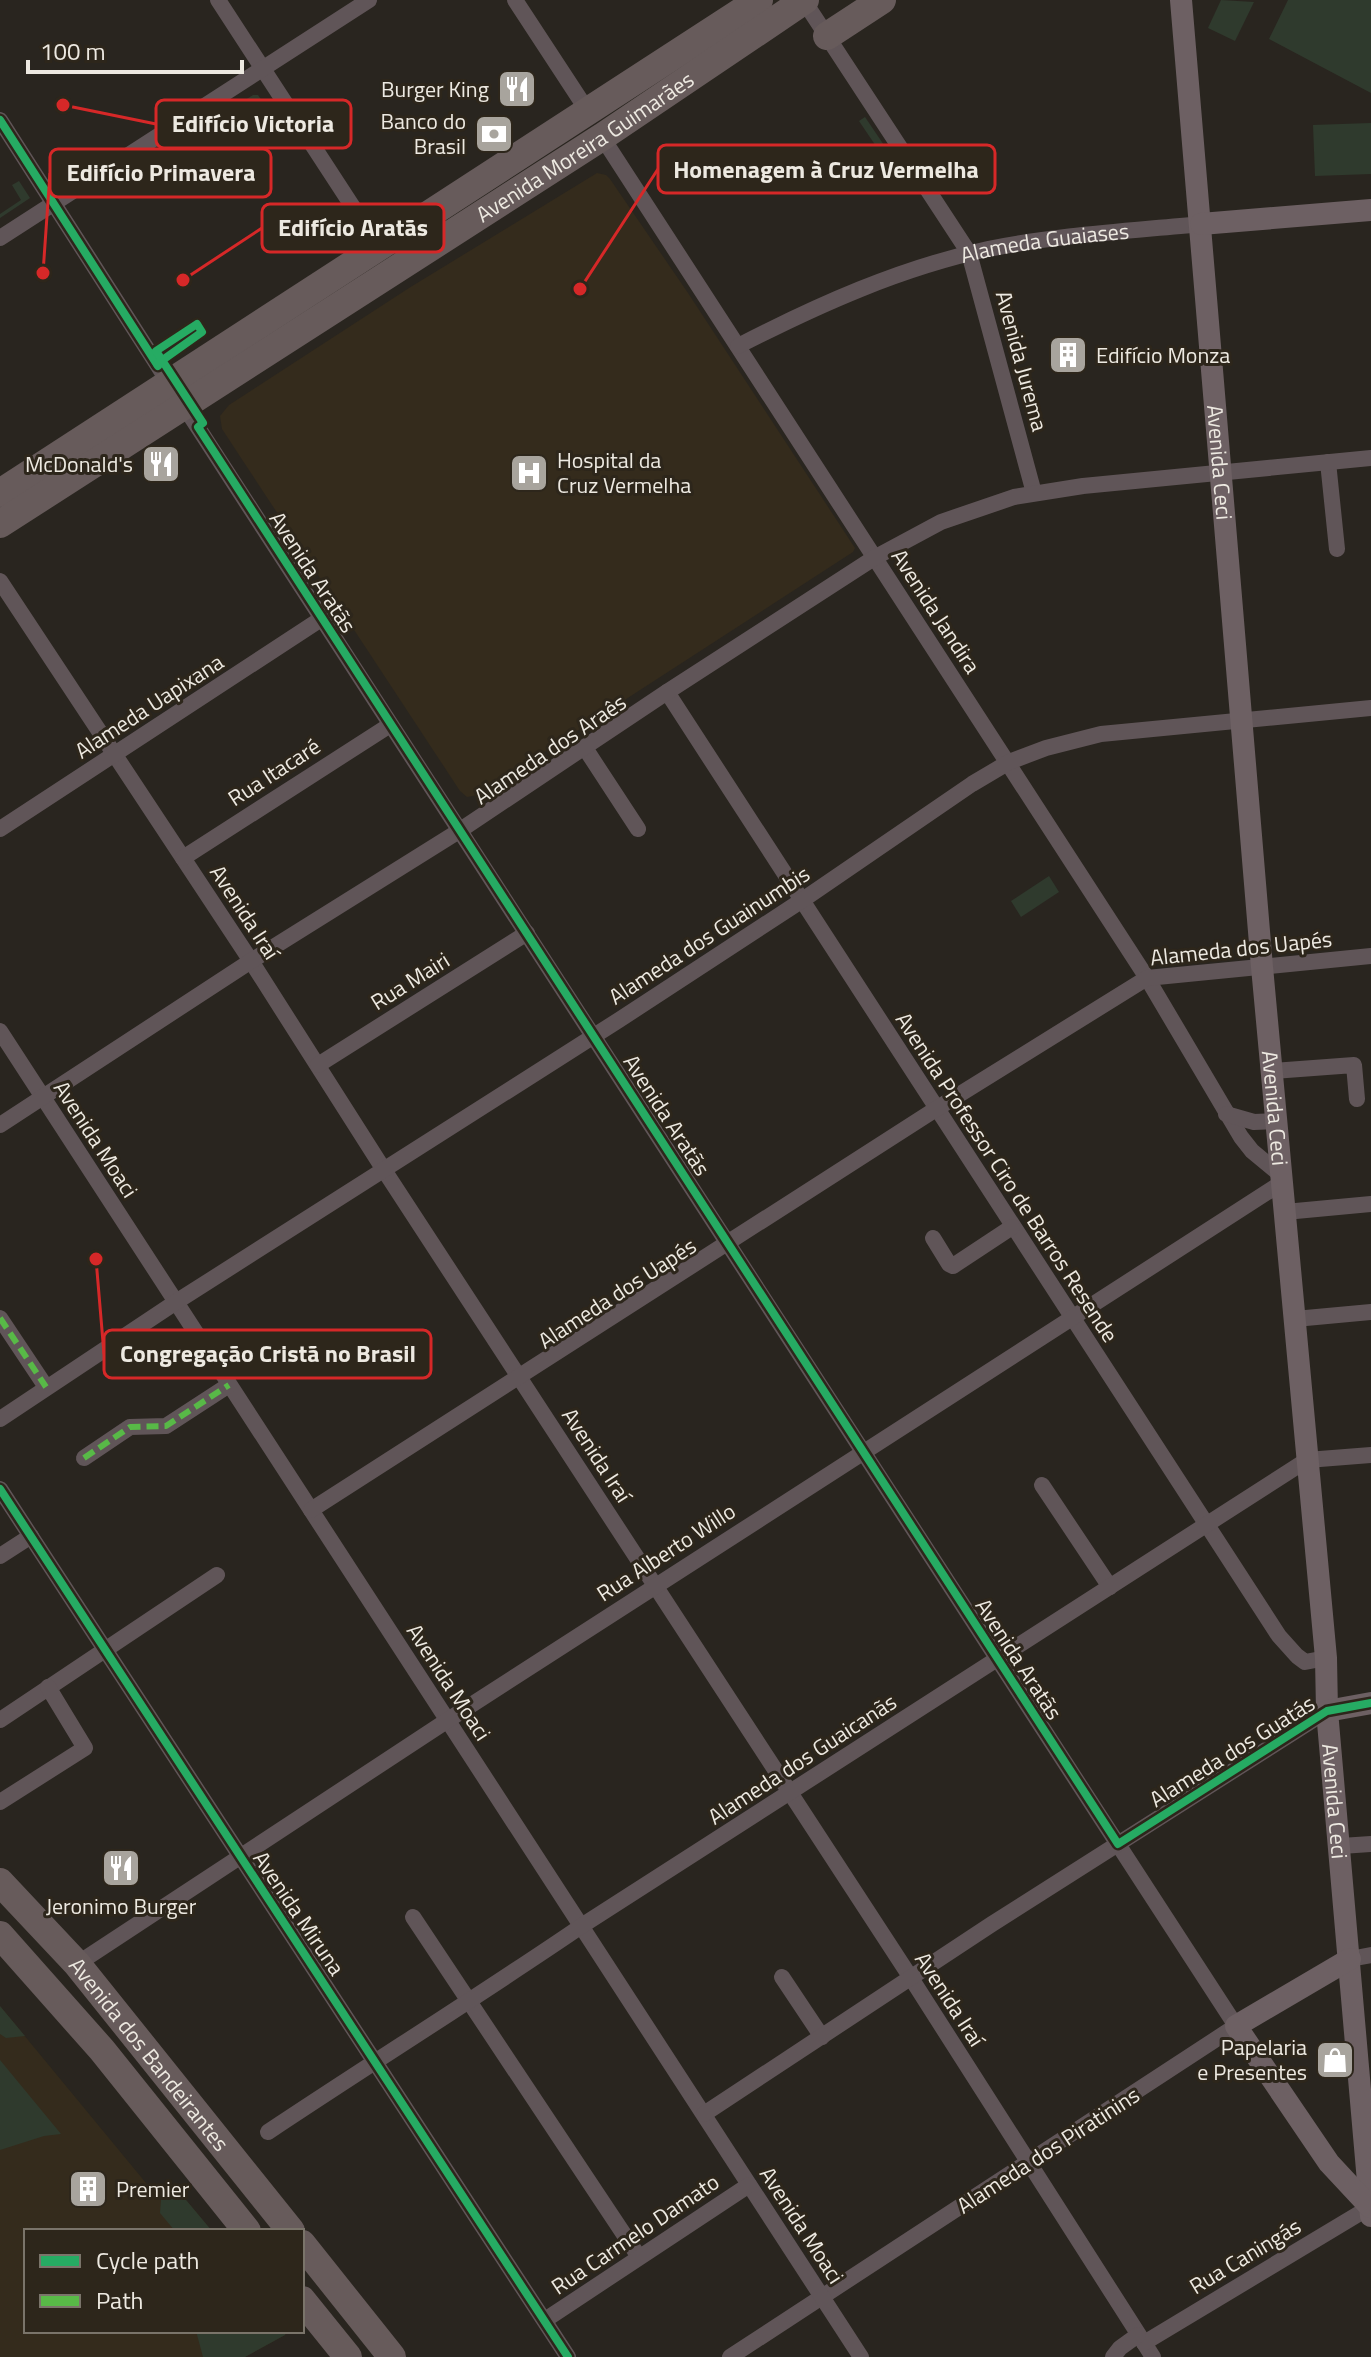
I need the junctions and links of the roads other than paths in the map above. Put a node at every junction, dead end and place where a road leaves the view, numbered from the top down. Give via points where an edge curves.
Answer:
1 (218, 0) edge
2 (369, 0) edge
3 (515, 0) edge
4 (758, 0) edge
5 (805, 0) edge
6 (882, 0) edge
7 (1181, 0) edge
8 (827, 36) junction
9 (263, 70) junction
10 (587, 110) junction
11 (0, 120) edge
12 (602, 137) junction
13 (54, 203) junction
14 (1371, 210) edge
15 (1201, 224) junction
16 (0, 238) edge
17 (379, 247) junction
18 (969, 253) junction
19 (738, 346) junction
20 (176, 395) junction
21 (1371, 458) edge
22 (1328, 462) junction
23 (1221, 471) junction
24 (0, 493) edge
25 (1034, 493) junction
26 (0, 524) edge
27 (1337, 549) dead end
28 (874, 558) junction
29 (0, 581) edge
30 (321, 619) junction
31 (667, 692) junction
32 (1371, 708) edge
33 (1243, 718) junction
34 (390, 725) junction
35 (585, 748) junction
36 (115, 754) junction
37 (1009, 762) junction
38 (0, 829) edge
39 (638, 829) dead end
40 (459, 831) junction
41 (183, 858) junction
42 (804, 899) junction
43 (527, 933) junction
44 (1371, 956) edge
45 (251, 961) junction
46 (1262, 967) junction
47 (1147, 978) junction
48 (0, 1031) edge
49 (594, 1036) junction
50 (318, 1065) junction
51 (1273, 1071) junction
52 (42, 1097) junction
53 (1357, 1099) dead end
54 (936, 1109) junction
55 (1226, 1114) junction
56 (1276, 1121) junction
57 (0, 1125) edge
58 (384, 1170) junction
59 (1282, 1178) junction
60 (1371, 1204) edge
61 (1285, 1212) junction
62 (1012, 1227) junction
63 (933, 1238) dead end
64 (728, 1243) junction
65 (176, 1302) junction
66 (1371, 1312) edge
67 (1071, 1316) junction
68 (0, 1318) edge
69 (1295, 1319) junction
70 (519, 1377) junction
71 (229, 1385) junction
72 (46, 1387) junction
73 (0, 1419) edge
74 (863, 1451) junction
75 (1371, 1455) edge
76 (84, 1458) dead end
77 (1307, 1460) junction
78 (1042, 1485) dead end
79 (0, 1489) edge
80 (311, 1510) junction
81 (1205, 1525) junction
82 (31, 1536) junction
83 (0, 1556) edge
84 (217, 1575) dead end
85 (656, 1585) junction
86 (1110, 1587) junction
87 (105, 1649) junction
88 (1326, 1658) junction
89 (998, 1659) junction
90 (48, 1687) junction
91 (1371, 1703) edge
92 (1327, 1711) junction
93 (0, 1720) edge
94 (448, 1720) junction
95 (789, 1793) junction
96 (0, 1802) edge
97 (1118, 1844) junction
98 (1371, 1844) edge
99 (1341, 1846) junction
100 (239, 1856) junction
101 (0, 1882) edge
102 (413, 1917) dead end
103 (583, 1925) junction
104 (0, 1935) edge
105 (1361, 1957) edge
106 (77, 1964) junction
107 (782, 1977) dead end
108 (911, 1978) junction
109 (469, 2003) junction
110 (1236, 2026) junction
111 (822, 2037) junction
112 (376, 2060) junction
113 (704, 2114) junction
114 (268, 2132) dead end
115 (1028, 2164) junction
116 (749, 2185) junction
117 (1371, 2207) edge
118 (1371, 2216) edge
119 (245, 2229) edge
120 (289, 2229) edge
121 (304, 2247) edge
122 (639, 2257) junction
123 (822, 2297) junction
124 (304, 2302) edge
125 (545, 2320) junction
126 (1145, 2345) edge
127 (348, 2357) edge
128 (392, 2357) edge
129 (568, 2357) edge
130 (730, 2357) edge
131 (861, 2357) edge
132 (1113, 2357) edge

1 - 9 street
2 - 9 street
3 - 10 street
4 - 10 highway, Avenida Moreira Guimarães
5 - 8 street, Avenida Jurema
5 - 12 highway, Avenida Moreira Guimarães
6 - 8 highway
7 - 15 street, Avenida Ceci
8 - 18 street, Avenida Jurema
9 - 13 street
9 - 17 street
10 - 17 highway, Avenida Moreira Guimarães
11 - 13 street, Avenida Aratãs
12 - 19 street, Avenida Jandira
12 - 20 highway, Avenida Moreira Guimarães
13 - 16 street
13 - 20 street, Avenida Aratãs
14 - 15 street, Alameda Guaiases
15 - 18 street, Alameda Guaiases
15 - 23 street, Avenida Ceci
17 - 20 highway, Avenida Moreira Guimarães
18 - 19 street, Alameda Guaiases via 880,281
18 - 25 street, Avenida Jurema
19 - 28 street, Avenida Jandira
20 - 24 highway, Avenida Moreira Guimarães
20 - 26 highway, Avenida Moreira Guimarães
20 - 30 street, Avenida Aratãs
21 - 22 street, Alameda dos Araês
22 - 23 street, Alameda dos Araês
22 - 27 street
23 - 25 street, Alameda dos Araês
23 - 33 street, Avenida Ceci
25 - 28 street, Alameda dos Araês via 965,512
28 - 31 street, Alameda dos Araês
28 - 37 street, Avenida Jandira
29 - 36 street, Avenida Iraí
30 - 34 street, Avenida Aratãs
30 - 36 street, Alameda Uapixana
31 - 35 street, Alameda dos Araês
31 - 42 street, Avenida Professor Ciro de Barros Resende
32 - 33 street, Alameda dos Guainumbis
33 - 37 street, Alameda dos Guainumbis via 1101,734
33 - 46 street, Avenida Ceci
34 - 40 street, Avenida Aratãs
34 - 41 street, Rua Itacaré
35 - 39 street
35 - 40 street, Alameda dos Araês
36 - 38 street, Alameda Uapixana
36 - 41 street, Avenida Iraí
37 - 42 street, Alameda dos Guainumbis
37 - 47 street, Avenida Jandira
40 - 43 street, Avenida Aratãs
40 - 45 street, Alameda dos Araês
41 - 45 street, Avenida Iraí
42 - 49 street, Alameda dos Guainumbis
42 - 54 street, Avenida Professor Ciro de Barros Resende
43 - 49 street, Avenida Aratãs
43 - 50 street, Rua Mairi
44 - 46 street, Alameda dos Uapés
45 - 50 street, Avenida Iraí
45 - 52 street, Alameda dos Araês
46 - 47 street, Alameda dos Uapés
46 - 51 street, Avenida Ceci
47 - 54 street, Alameda dos Uapés
47 - 55 street, Avenida Jandira
48 - 52 street, Avenida Moaci
49 - 58 street, Alameda dos Guainumbis
49 - 64 street, Avenida Aratãs
50 - 58 street, Avenida Iraí
51 - 53 street via 1354,1065
51 - 56 street, Avenida Ceci
52 - 57 street, Alameda dos Araês
52 - 65 street, Avenida Moaci
54 - 62 street, Avenida Professor Ciro de Barros Resende
54 - 64 street, Alameda dos Uapés
55 - 56 street via 1254,1122
55 - 59 street, Avenida Jandira via 1252,1151
56 - 59 street, Avenida Ceci
58 - 65 street, Alameda dos Guainumbis
58 - 70 street, Avenida Iraí
59 - 61 street, Avenida Ceci
59 - 67 street, Rua Alberto Willo
60 - 61 street
61 - 69 street, Avenida Ceci
62 - 63 street via 953,1266
62 - 67 street, Avenida Professor Ciro de Barros Resende
64 - 70 street, Alameda dos Uapés
64 - 74 street, Avenida Aratãs
65 - 71 street, Avenida Moaci
65 - 72 street, Alameda dos Guainumbis
66 - 69 street
67 - 74 street, Rua Alberto Willo
67 - 81 street, Avenida Professor Ciro de Barros Resende
68 - 72 street
69 - 77 street, Avenida Ceci
70 - 80 street, Alameda dos Uapés
70 - 85 street, Avenida Iraí
71 - 76 street via 166,1426 130,1427
71 - 80 street, Avenida Moaci
72 - 73 street, Alameda dos Guainumbis
74 - 85 street, Rua Alberto Willo
74 - 89 street, Avenida Aratãs
75 - 77 street, Alameda dos Guaicanãs
77 - 81 street, Alameda dos Guaicanãs
77 - 88 street, Avenida Ceci
78 - 86 street
79 - 82 street, Avenida Miruna
80 - 94 street, Avenida Moaci
81 - 86 street, Alameda dos Guaicanãs
81 - 88 street, Avenida Professor Ciro de Barros Resende via 1297,1656 1305,1662
82 - 83 street
82 - 87 street, Avenida Miruna
84 - 87 street
85 - 94 street, Rua Alberto Willo
85 - 95 street, Avenida Iraí
86 - 89 street, Alameda dos Guaicanãs
87 - 90 street
87 - 100 street, Avenida Miruna
88 - 92 street, Avenida Ceci
89 - 95 street, Alameda dos Guaicanãs
89 - 97 street, Avenida Aratãs
90 - 93 street
90 - 96 street via 85,1748
91 - 92 street, Alameda dos Guatás
92 - 97 street, Alameda dos Guatás
92 - 99 street, Avenida Ceci
94 - 100 street, Rua Alberto Willo
94 - 103 street, Avenida Moaci
95 - 103 street, Alameda dos Guaicanãs
95 - 108 street, Avenida Iraí
97 - 108 street, Alameda dos Guatás
97 - 110 street, Avenida Aratãs
98 - 99 street
99 - 105 street, Avenida Ceci
100 - 106 street, Rua Alberto Willo
100 - 112 street, Avenida Miruna
101 - 106 highway, Avenida dos Bandeirantes
102 - 109 street
103 - 109 street, Alameda dos Guaicanãs
103 - 113 street, Avenida Moaci
104 - 119 highway, Avenida dos Bandeirantes via 102,2050
105 - 110 street, Alameda dos Piratinins
105 - 117 street, Avenida Ceci
106 - 120 highway, Avenida dos Bandeirantes
107 - 111 street
108 - 111 street, Alameda dos Guatás
108 - 115 street, Avenida Iraí
109 - 112 street, Alameda dos Guaicanãs
109 - 122 street
110 - 115 street, Alameda dos Piratinins
110 - 117 street, Avenida Aratãs via 1329,2163
111 - 113 street, Alameda dos Guatás
112 - 114 street, Alameda dos Guaicanãs
112 - 125 street, Avenida Miruna
113 - 116 street, Avenida Moaci
115 - 123 street, Alameda dos Piratinins
115 - 126 street, Avenida Iraí
116 - 122 street, Rua Carmelo Damato
116 - 123 street, Avenida Moaci
117 - 118 street, Avenida Ceci
117 - 126 street, Rua Caningás
121 - 128 highway
122 - 125 street, Rua Carmelo Damato
123 - 130 street, Alameda dos Piratinins
123 - 131 street, Avenida Moaci
124 - 127 highway
125 - 129 street, Avenida Miruna
126 - 132 street, Rua Caningás via 1120,2348

